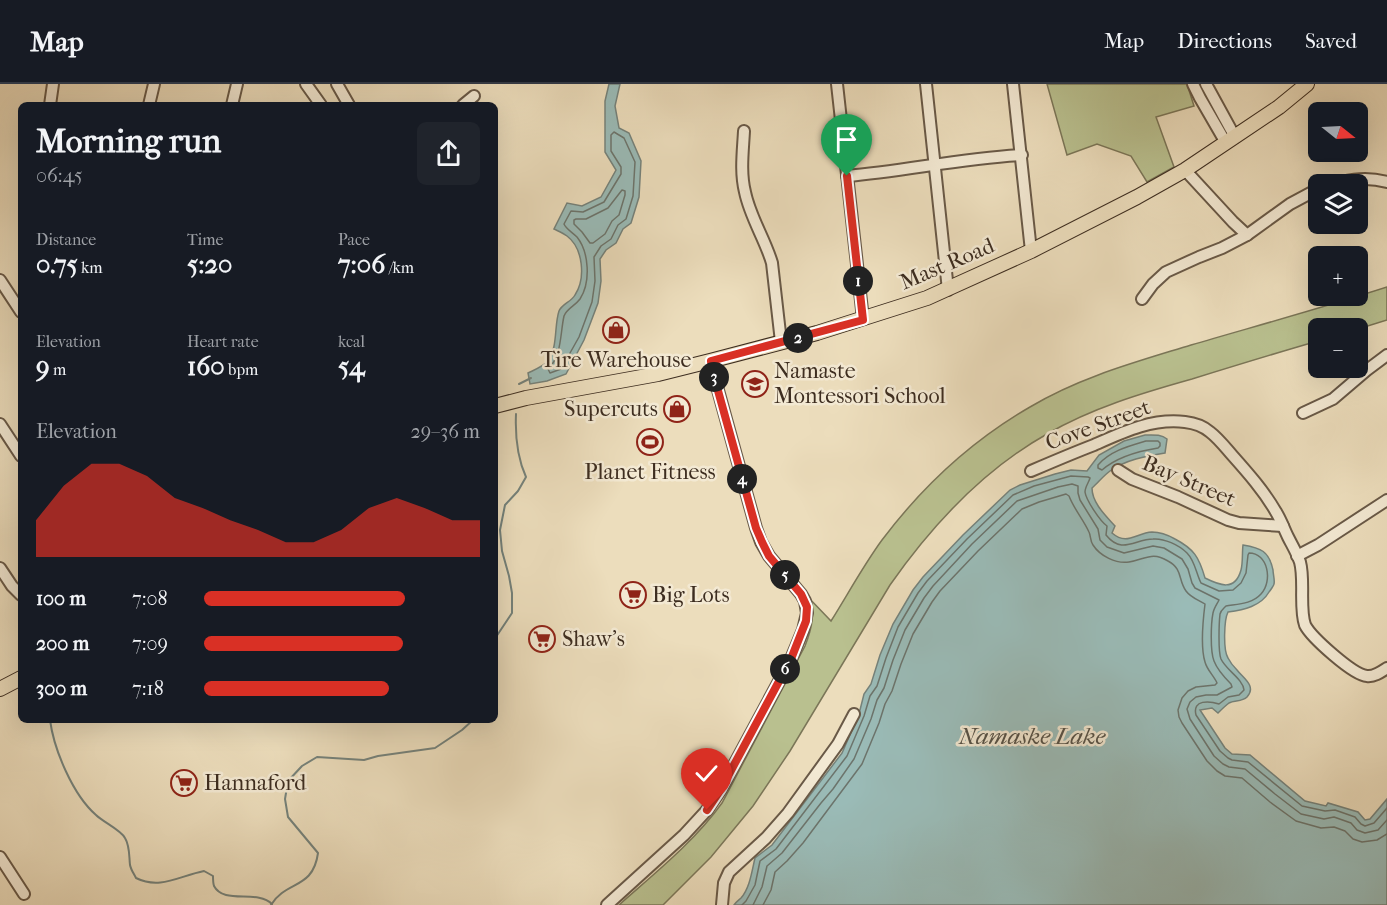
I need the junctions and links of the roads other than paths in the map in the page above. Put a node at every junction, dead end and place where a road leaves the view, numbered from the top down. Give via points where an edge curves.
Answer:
1 (53, 84) edge
2 (154, 84) edge
3 (237, 84) edge
4 (306, 84) edge
5 (337, 84) edge
6 (837, 84) edge
7 (926, 84) edge
8 (1013, 84) edge
9 (1193, 84) edge
10 (1206, 84) edge
11 (1307, 84) edge
12 (474, 96) dead end
13 (50, 102) edge
14 (150, 102) edge
15 (233, 102) edge
16 (319, 102) edge
17 (347, 102) edge
18 (467, 102) edge
19 (744, 131) dead end
20 (1230, 140) junction
21 (1022, 155) junction
22 (934, 165) junction
23 (1185, 170) junction
24 (847, 176) junction
25 (1368, 178) edge
26 (1387, 182) edge
27 (1308, 193) edge
28 (1247, 236) junction
29 (1031, 251) junction
30 (0, 280) edge
31 (948, 290) junction
32 (1142, 299) dead end
33 (18, 307) edge
34 (863, 320) junction
35 (781, 342) junction
36 (1387, 355) edge
37 (711, 361) junction
38 (498, 405) edge
39 (1303, 413) dead end
40 (0, 424) edge
41 (18, 451) edge
42 (1118, 470) dead end
43 (1031, 471) dead end
44 (1387, 500) edge
45 (1283, 526) junction
46 (1298, 556) junction
47 (0, 568) edge
48 (18, 592) edge
49 (1387, 668) edge
50 (18, 680) edge
51 (0, 689) edge
52 (854, 714) dead end
53 (0, 857) edge
54 (24, 894) dead end
55 (608, 905) edge
56 (722, 905) edge

1 - 13 street
2 - 14 street
3 - 15 street
4 - 16 street
5 - 17 street
6 - 24 street
7 - 22 street
8 - 21 street
9 - 20 street
10 - 20 street
11 - 20 main road, Mast Road
12 - 18 street
19 - 35 street via 745,194 775,274
20 - 23 main road, Mast Road
21 - 22 street
21 - 29 street
22 - 24 street
22 - 31 street
23 - 28 street
23 - 29 main road, Mast Road
24 - 34 street
25 - 26 street
27 - 28 street
28 - 32 street via 1166,272
29 - 31 main road, Mast Road
30 - 33 street
31 - 34 main road, Mast Road
34 - 35 main road, Mast Road
35 - 37 main road, Mast Road
36 - 39 street via 1333,399
37 - 38 main road, Mast Road
37 - 55 street via 756,528 769,556 801,594 807,607 806,621 791,659 707,810
40 - 41 street
42 - 45 street, Bay Street via 1228,520
43 - 45 street, Cove Street via 1136,428 1168,421 1194,424 1210,432 1247,472
44 - 46 street
45 - 46 street, Cove Street
46 - 49 street, Cove Street via 1303,616 1308,630 1358,674 1372,676
47 - 48 street
50 - 51 main road
52 - 56 street via 838,744 788,813 729,872
53 - 54 street

